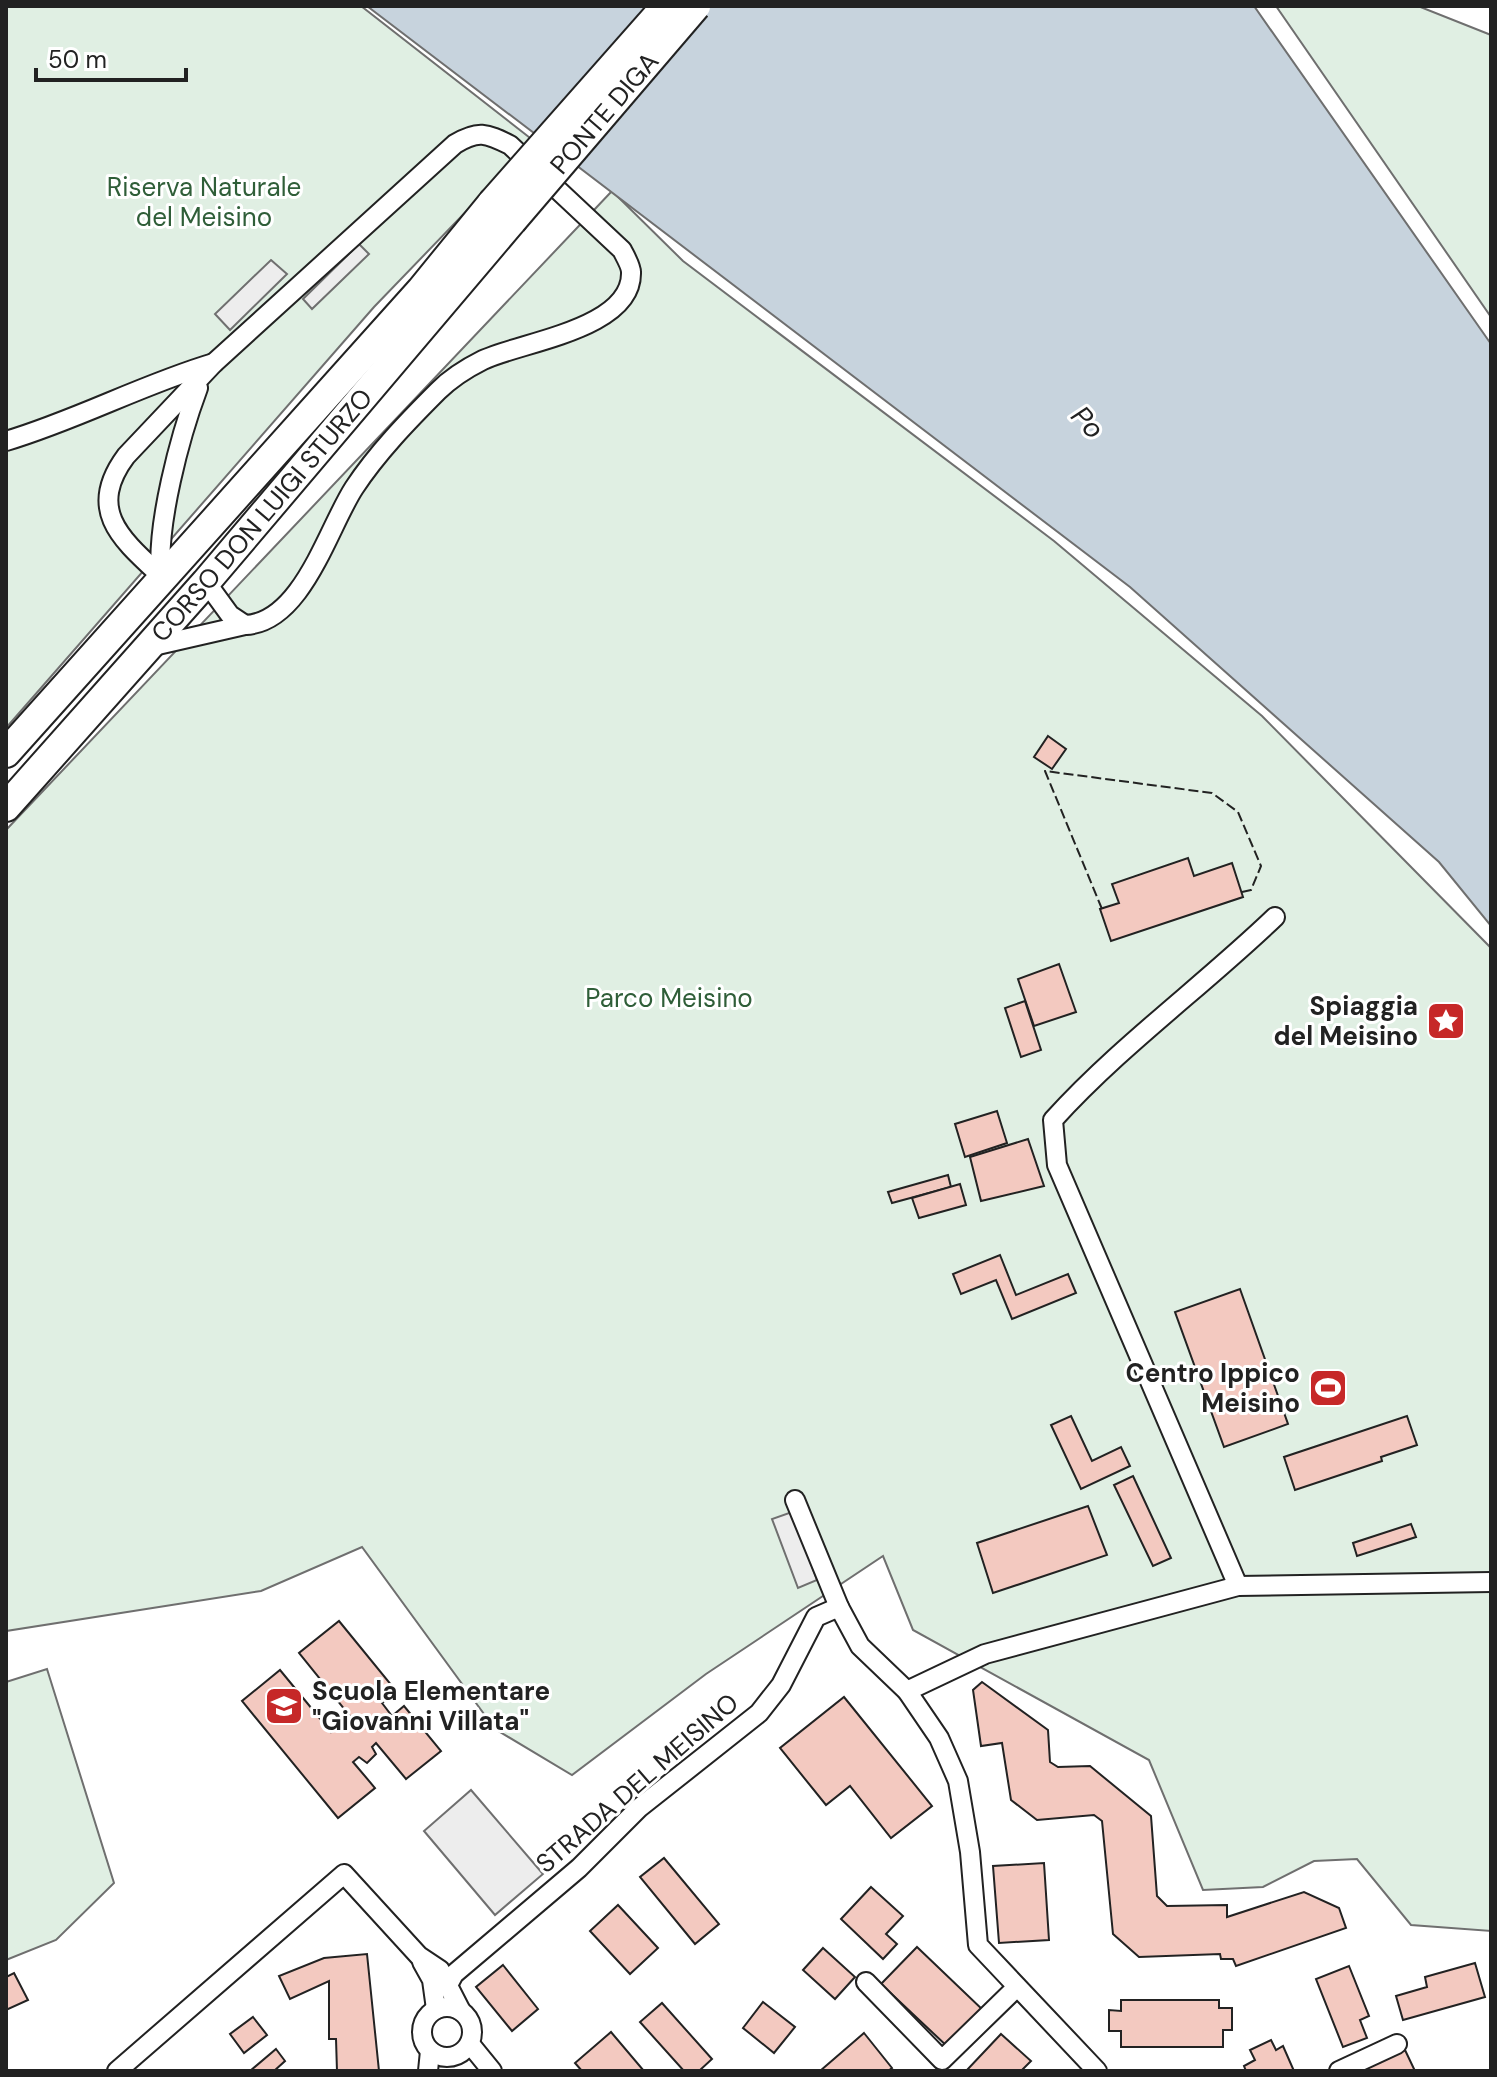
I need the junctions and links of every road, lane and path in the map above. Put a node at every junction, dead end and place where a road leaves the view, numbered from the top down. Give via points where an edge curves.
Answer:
1 (666, 6) edge
2 (696, 6) edge
3 (502, 212) junction
4 (214, 363) junction
5 (201, 381) junction
6 (6, 441) edge
7 (161, 576) junction
8 (206, 582) junction
9 (245, 625) junction
10 (149, 647) junction
11 (6, 753) edge
12 (6, 807) edge
13 (1275, 917) dead end
14 (795, 1500) dead end
15 (1491, 1582) edge
16 (1238, 1586) junction
17 (839, 1607) junction
18 (907, 1691) junction
19 (419, 1956) junction
20 (866, 1982) dead end
21 (448, 1985) junction
22 (1017, 1987) junction
23 (436, 2009) junction
24 (461, 2011) junction
25 (470, 2044) junction
26 (1397, 2044) dead end
27 (430, 2051) junction
28 (449, 2064) edge
29 (117, 2071) edge
30 (428, 2071) edge
31 (492, 2071) edge
32 (1097, 2071) edge
33 (1339, 2071) edge

1 - 3 main road, PONTE DIGA, bridge
2 - 3 main road, PONTE DIGA, bridge
3 - 7 main road, CORSO DON LUIGI STURZO via 421,290
3 - 8 main road, CORSO DON LUIGI STURZO
4 - 5 street
4 - 6 street
4 - 9 street via 472,134 510,145 622,250 631,271 627,293 595,322 483,360 439,389 354,489 294,597 266,620
5 - 7 street via 188,415 158,550
5 - 7 street via 126,456 108,493 115,531
7 - 11 main road, CORSO DON LUIGI STURZO
8 - 9 street via 230,615
8 - 10 main road, CORSO DON LUIGI STURZO
9 - 10 street
10 - 12 main road, CORSO DON LUIGI STURZO
13 - 16 street via 1099,1069 1053,1120 1057,1165
14 - 17 street
15 - 16 street
16 - 18 street via 985,1654
17 - 18 street via 860,1646
17 - 21 street, STRADA DEL MEISINO via 816,1617 781,1685 759,1713 639,1808
18 - 22 street via 939,1738 958,1781 978,1945
19 - 21 street via 440,1970
19 - 23 street via 432,1980
19 - 29 street via 344,1874
20 - 22 street via 942,2060
21 - 24 street
22 - 32 street
23 - 24 street
23 - 27 street via 422,2027
24 - 25 street via 472,2025
25 - 28 street
25 - 31 street
26 - 33 street
27 - 28 street
27 - 30 street

